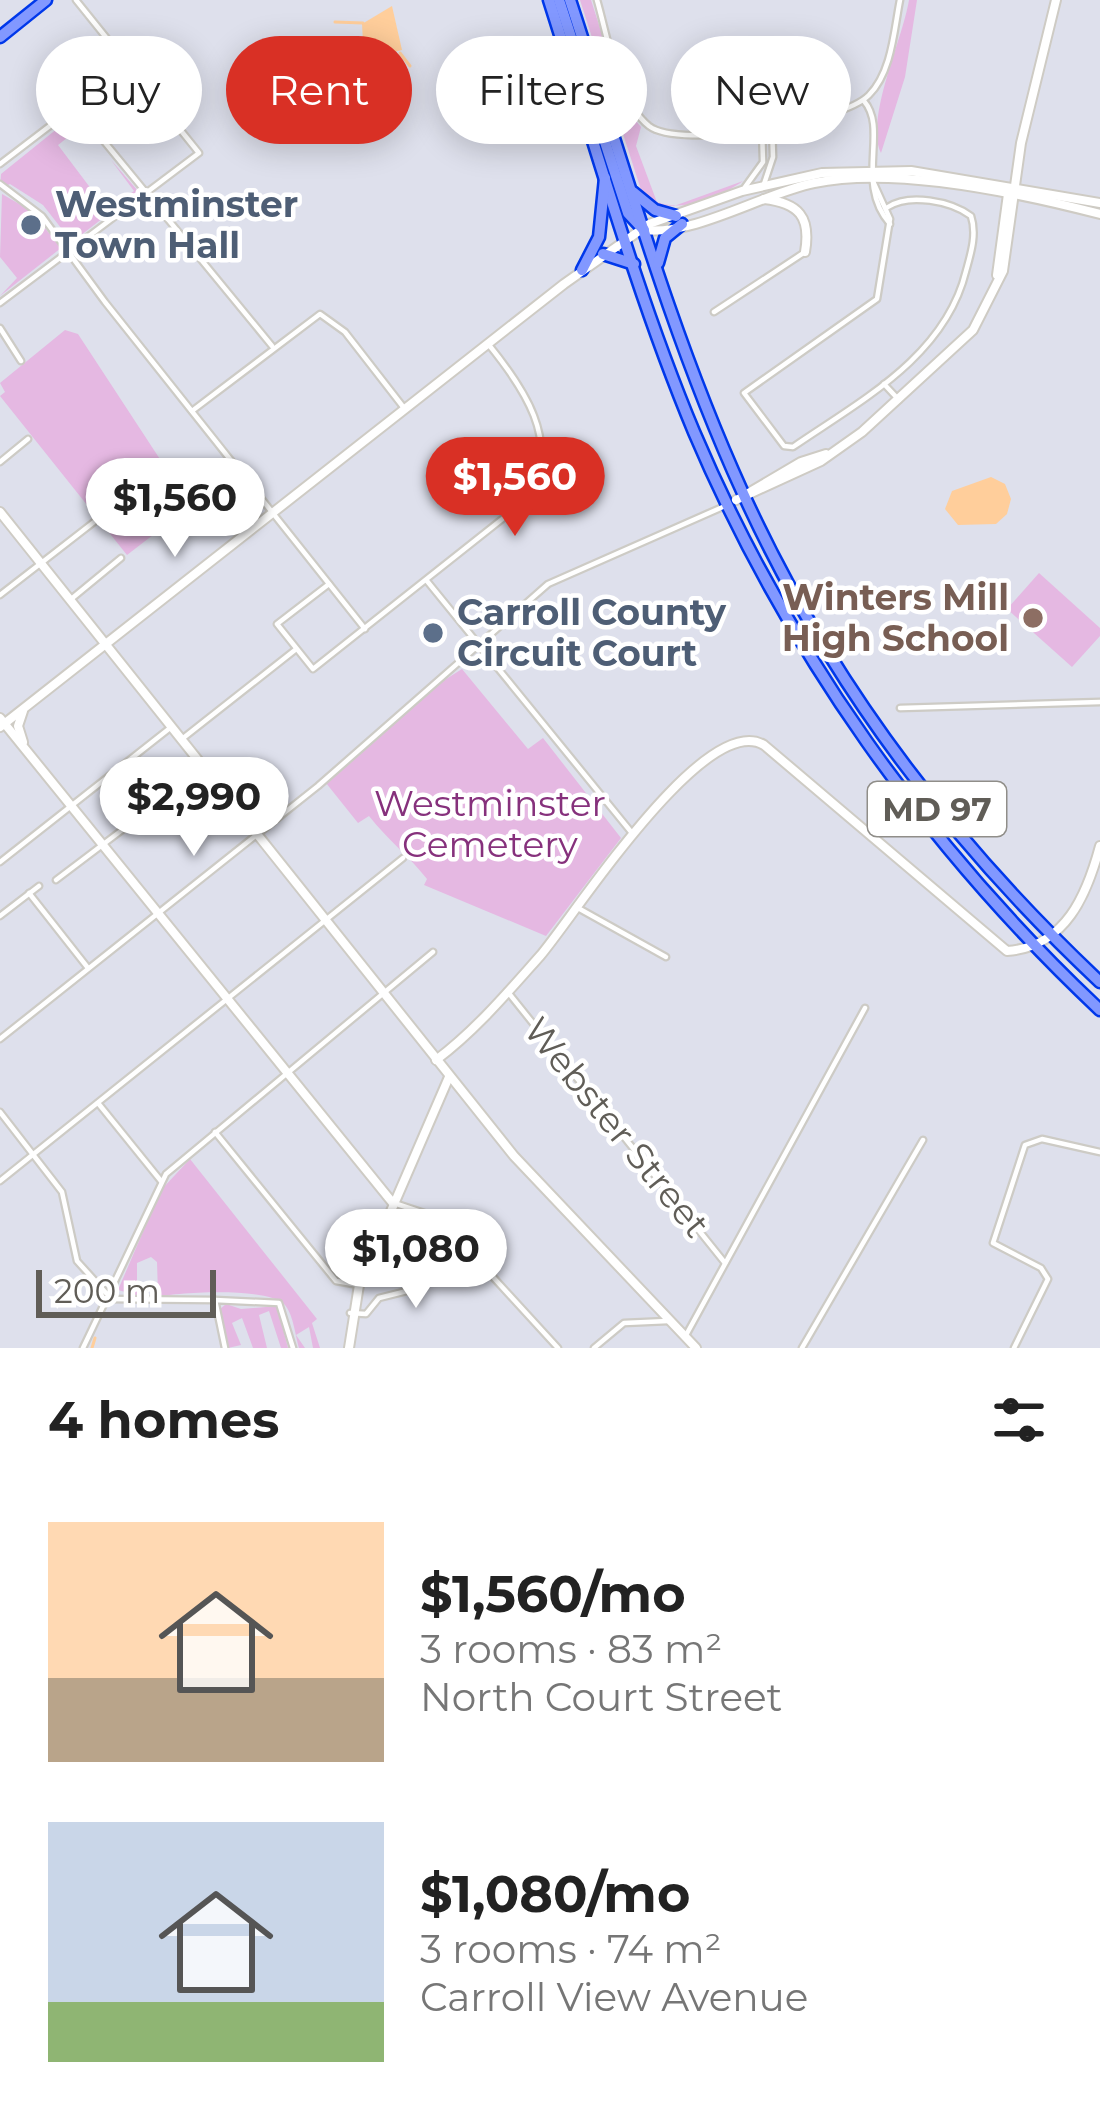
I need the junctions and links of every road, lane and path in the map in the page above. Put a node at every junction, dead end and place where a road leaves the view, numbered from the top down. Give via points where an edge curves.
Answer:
1 (46, 0) edge
2 (76, 0) edge
3 (549, 0) edge
4 (559, 0) edge
5 (570, 0) edge
6 (597, 0) edge
7 (900, 0) edge
8 (1056, 0) edge
9 (103, 36) edge
10 (0, 37) edge
11 (863, 100) junction
12 (851, 107) edge
13 (671, 134) edge
14 (36, 136) edge
15 (106, 144) edge
16 (191, 144) edge
17 (763, 144) edge
18 (773, 144) edge
19 (0, 164) edge
20 (870, 173) junction
21 (606, 174) junction
22 (0, 184) edge
23 (762, 186) junction
24 (742, 191) junction
25 (1013, 191) junction
26 (632, 192) junction
27 (147, 193) junction
28 (762, 199) junction
29 (1100, 203) edge
30 (888, 207) junction
31 (736, 210) junction
32 (1100, 214) edge
33 (679, 220) junction
34 (890, 224) junction
35 (644, 230) junction
36 (626, 237) junction
37 (68, 252) junction
38 (805, 252) joint
39 (603, 254) junction
40 (635, 265) junction
41 (657, 266) junction
42 (582, 270) junction
43 (0, 303) edge
44 (714, 312) dead end
45 (0, 328) edge
46 (488, 345) junction
47 (272, 346) junction
48 (21, 361) dead end
49 (884, 384) junction
50 (875, 391) junction
51 (895, 404) junction
52 (405, 409) junction
53 (193, 411) junction
54 (28, 439) dead end
55 (0, 462) edge
56 (735, 500) junction
57 (0, 512) edge
58 (272, 512) junction
59 (94, 522) dead end
60 (121, 558) dead end
61 (41, 563) junction
62 (427, 581) junction
63 (329, 584) junction
64 (0, 595) edge
65 (70, 600) junction
66 (365, 629) junction
67 (477, 642) junction
68 (105, 643) junction
69 (296, 649) junction
70 (1100, 702) edge
71 (27, 704) junction
72 (900, 708) dead end
73 (1, 723) edge
74 (172, 727) junction
75 (182, 740) junction
76 (32, 757) junction
77 (204, 768) junction
78 (72, 807) junction
79 (256, 834) junction
80 (633, 834) junction
81 (1100, 845) edge
82 (103, 847) junction
83 (404, 857) dead end
84 (0, 862) edge
85 (56, 880) dead end
86 (39, 886) dead end
87 (29, 893) junction
88 (578, 908) junction
89 (156, 914) junction
90 (0, 916) edge
91 (324, 920) junction
92 (1049, 935) junction
93 (1033, 944) junction
94 (433, 952) dead end
95 (667, 957) dead end
96 (88, 968) junction
97 (1100, 982) edge
98 (507, 991) junction
99 (382, 993) junction
100 (225, 1000) junction
101 (865, 1008) dead end
102 (1100, 1010) edge
103 (0, 1039) edge
104 (436, 1060) junction
105 (284, 1074) junction
106 (449, 1077) junction
107 (98, 1103) junction
108 (0, 1112) edge
109 (215, 1132) junction
110 (923, 1140) dead end
111 (1100, 1152) edge
112 (33, 1154) junction
113 (0, 1181) edge
114 (161, 1181) junction
115 (392, 1202) junction
116 (465, 1246) junction
117 (726, 1264) junction
118 (358, 1285) junction
119 (106, 1294) junction
120 (215, 1300) junction
121 (350, 1313) junction
122 (668, 1321) junction
123 (685, 1337) junction
124 (83, 1348) edge
125 (225, 1348) edge
126 (293, 1348) edge
127 (349, 1348) edge
128 (557, 1348) edge
129 (593, 1348) edge
130 (697, 1348) edge
131 (802, 1348) edge
132 (1013, 1348) edge

1 - 10 highway
2 - 9 street
3 - 21 highway, MD 97
4 - 35 highway via 628,213
5 - 26 highway, MD 97
6 - 13 street via 630,101 653,129
7 - 11 street via 886,67
8 - 25 street
11 - 12 street
11 - 20 street via 872,113
14 - 19 street
15 - 27 street
16 - 27 street via 199,153
17 - 24 street via 763,162
18 - 23 street
20 - 23 street
20 - 25 street
20 - 28 street
20 - 30 street
20 - 34 street via 874,203
21 - 36 highway, MD 97
21 - 42 highway via 604,215
22 - 37 street via 43,215
23 - 24 street
23 - 31 street
24 - 33 street
25 - 29 street
25 - 32 street
25 - 51 street via 1003,271 973,330
26 - 33 highway
26 - 35 highway, MD 97
27 - 37 street
27 - 47 street
28 - 31 street
28 - 38 street via 785,202 803,216
30 - 34 street
30 - 49 street via 905,198 958,208 975,227 949,318
31 - 33 street
33 - 35 street
33 - 41 highway
34 - 50 street via 877,299 744,393 779,441 793,447
35 - 36 street
35 - 41 highway, MD 97
36 - 39 street
36 - 40 highway, MD 97
37 - 43 street
37 - 53 street
38 - 44 street
39 - 40 highway
39 - 42 street
40 - 56 highway, MD 97 via 683,405
41 - 56 highway, MD 97
42 - 46 street
45 - 48 street
46 - 52 street
46 - 62 street via 534,411 537,482 510,517
47 - 52 street via 327,316
47 - 53 street
49 - 50 street
49 - 51 street
50 - 51 street
51 - 56 street via 826,454
52 - 58 street
53 - 58 street
54 - 55 street
56 - 67 street via 570,572
56 - 92 highway, MD 97 via 863,709 948,823
56 - 93 highway, MD 97 via 846,713
57 - 61 street
58 - 63 street
58 - 68 street
59 - 61 street
60 - 65 street
61 - 64 street
61 - 65 street
62 - 66 street
62 - 67 street
63 - 66 street
63 - 69 street via 277,624
65 - 68 street
66 - 69 street via 313,669
67 - 79 street
67 - 80 street
68 - 71 street
68 - 74 street
69 - 75 street
70 - 72 street
71 - 73 street
71 - 76 street via 18,726
73 - 76 street
74 - 75 street
74 - 78 street
75 - 77 street
76 - 78 street
77 - 79 street
77 - 82 street
78 - 82 street
78 - 84 street
79 - 89 street
79 - 91 street
80 - 88 street
80 - 93 street via 710,757 752,738 997,945 1012,951
81 - 92 street via 1080,906
82 - 85 street
82 - 89 street
83 - 91 street
86 - 87 street
87 - 90 street
87 - 96 street
88 - 95 street
88 - 98 street
89 - 96 street
89 - 100 street
91 - 99 street
91 - 100 street
92 - 93 street
92 - 97 highway, MD 97
93 - 102 highway, MD 97
94 - 99 street
96 - 103 street
98 - 104 street
98 - 117 street, Webster Street
99 - 104 street
99 - 105 street
100 - 105 street
100 - 107 street
101 - 117 street
104 - 106 street
105 - 109 street
105 - 115 street
106 - 115 street
106 - 122 street
107 - 112 street
107 - 114 street
108 - 112 street
109 - 114 street
109 - 118 street via 336,1281
110 - 131 street
111 - 132 street via 1038,1139 1025,1145 993,1243 1041,1268 1047,1284
112 - 113 street
112 - 119 street via 66,1201 80,1266
114 - 119 street
115 - 116 street via 439,1218
115 - 118 street
116 - 121 street via 419,1288
116 - 128 street
117 - 123 street
118 - 121 street
119 - 120 street
119 - 124 street
120 - 125 street
120 - 126 street via 279,1304
121 - 127 street
122 - 123 street
122 - 129 street via 624,1324
123 - 130 street

